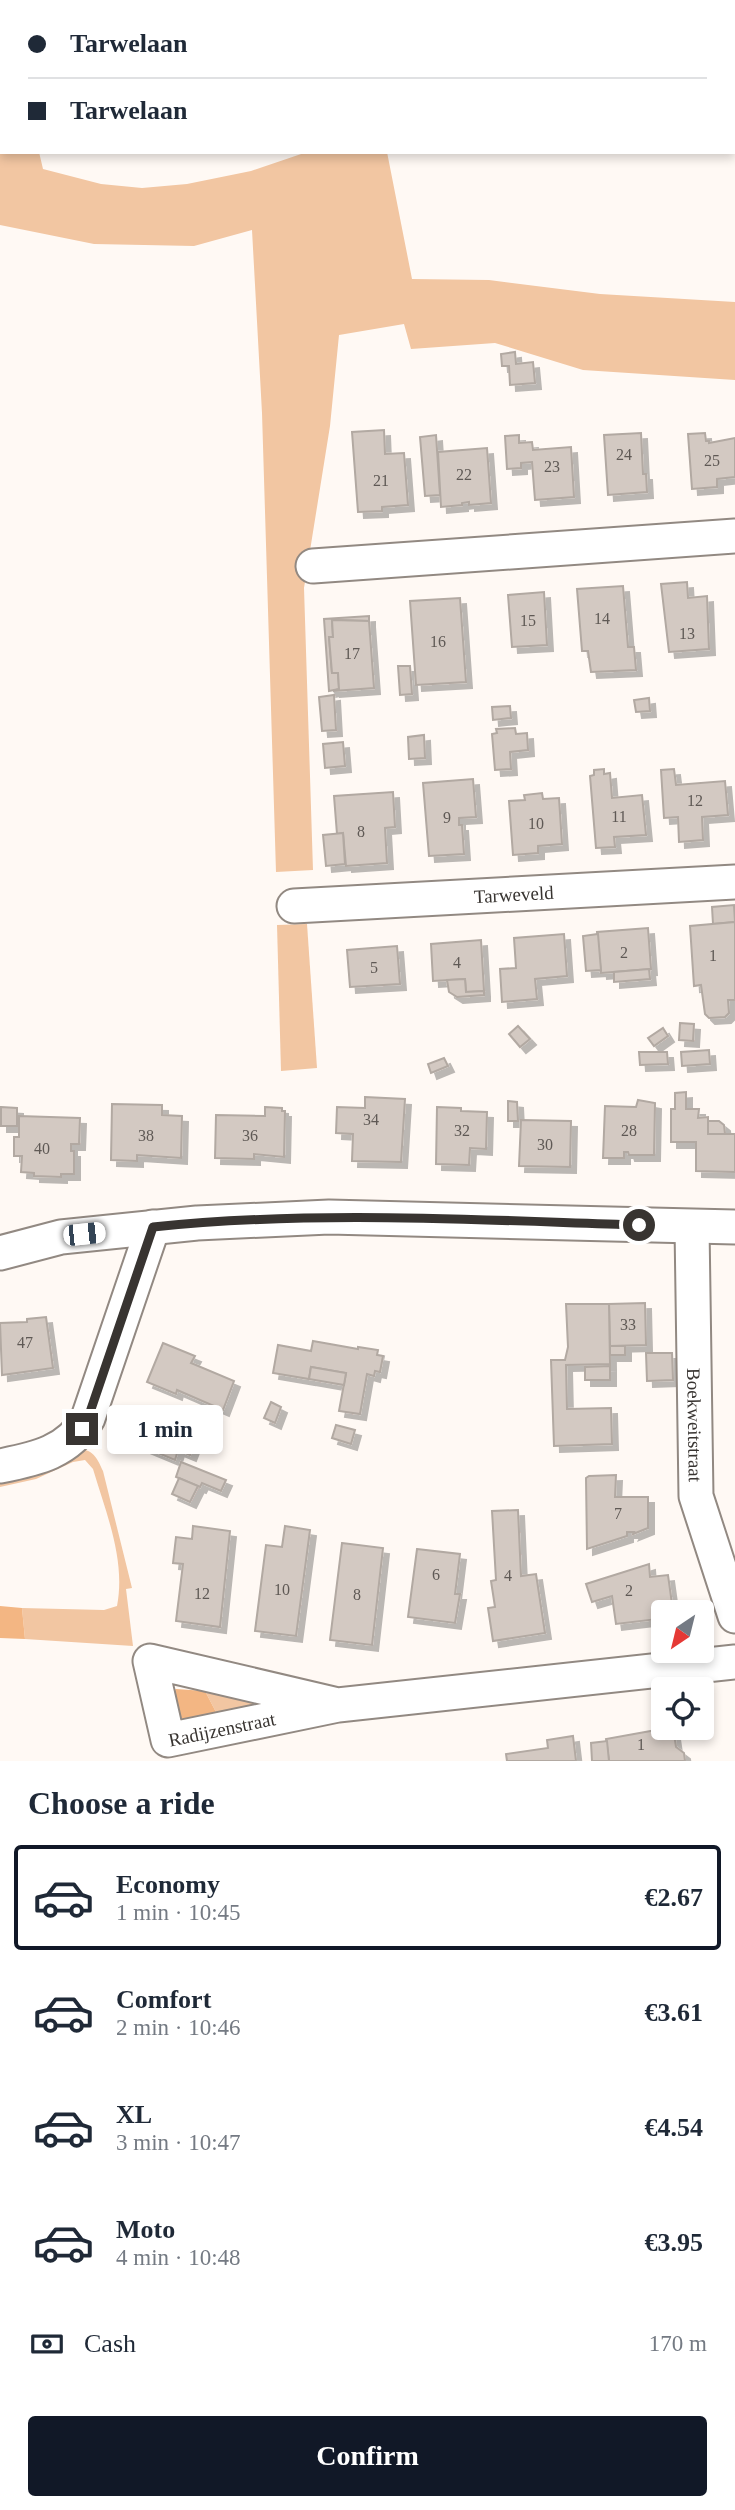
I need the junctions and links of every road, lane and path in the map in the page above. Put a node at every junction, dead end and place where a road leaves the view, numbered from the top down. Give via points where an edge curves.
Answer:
1 (735, 536) edge
2 (313, 566) dead end
3 (735, 882) edge
4 (294, 906) dead end
5 (153, 1227) junction
6 (692, 1227) junction
7 (735, 1227) edge
8 (0, 1253) edge
9 (0, 1466) edge
10 (735, 1616) edge
11 (735, 1662) edge
12 (338, 1705) junction

1 - 2 street
3 - 4 street, Tarweveld
5 - 6 street via 329,1217
5 - 8 street via 61,1237
5 - 9 street via 82,1429 56,1450
6 - 7 street
6 - 10 street, Boekweitstraat via 696,1496
11 - 12 street, Radijzenstraat
12 - 12 street, Radijzenstraat via 244,1683 150,1661 168,1740

